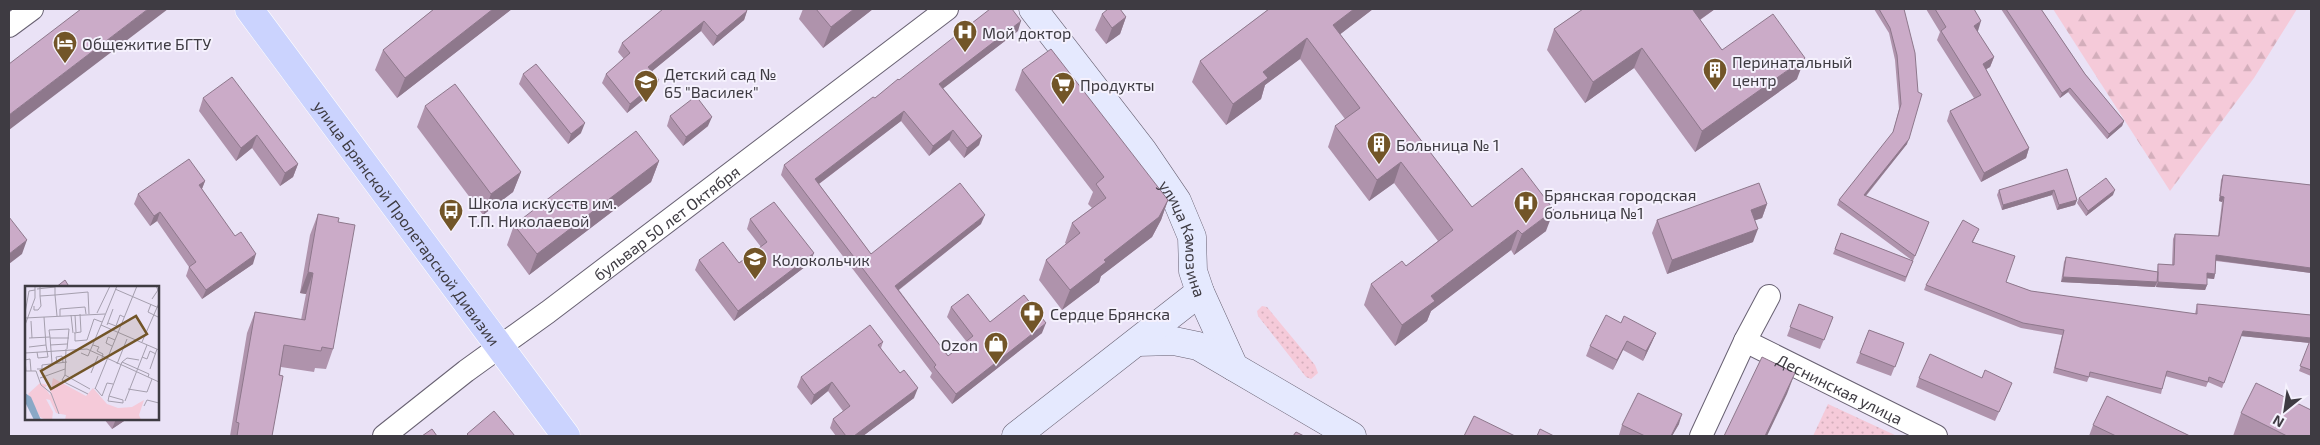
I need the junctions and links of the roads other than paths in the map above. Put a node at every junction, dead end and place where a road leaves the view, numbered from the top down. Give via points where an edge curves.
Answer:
1 (32, 9) edge
2 (248, 9) edge
3 (947, 9) edge
4 (1033, 9) edge
5 (9, 26) edge
6 (1200, 292) junction
7 (1769, 296) dead end
8 (1745, 341) junction
9 (1138, 342) junction
10 (499, 347) junction
11 (1234, 367) junction
12 (384, 436) edge
13 (566, 436) edge
14 (1016, 436) edge
15 (1352, 436) edge
16 (1701, 436) edge
17 (1936, 436) edge

1 - 5 street
2 - 10 main road, улица Брянской Пролетарской Дивизии
3 - 10 street, бульвар 50 лет Октября
4 - 6 street, улица Камозина via 1144,151 1177,201 1192,237 1193,271
6 - 9 street
6 - 11 street, улица Камозина
7 - 8 street
8 - 16 street
8 - 17 street, Деснинская улица
9 - 11 street via 1174,341 1198,346
9 - 14 street
10 - 12 street, бульвар 50 лет Октября
10 - 13 main road, улица Брянской Пролетарской Дивизии
11 - 15 street

